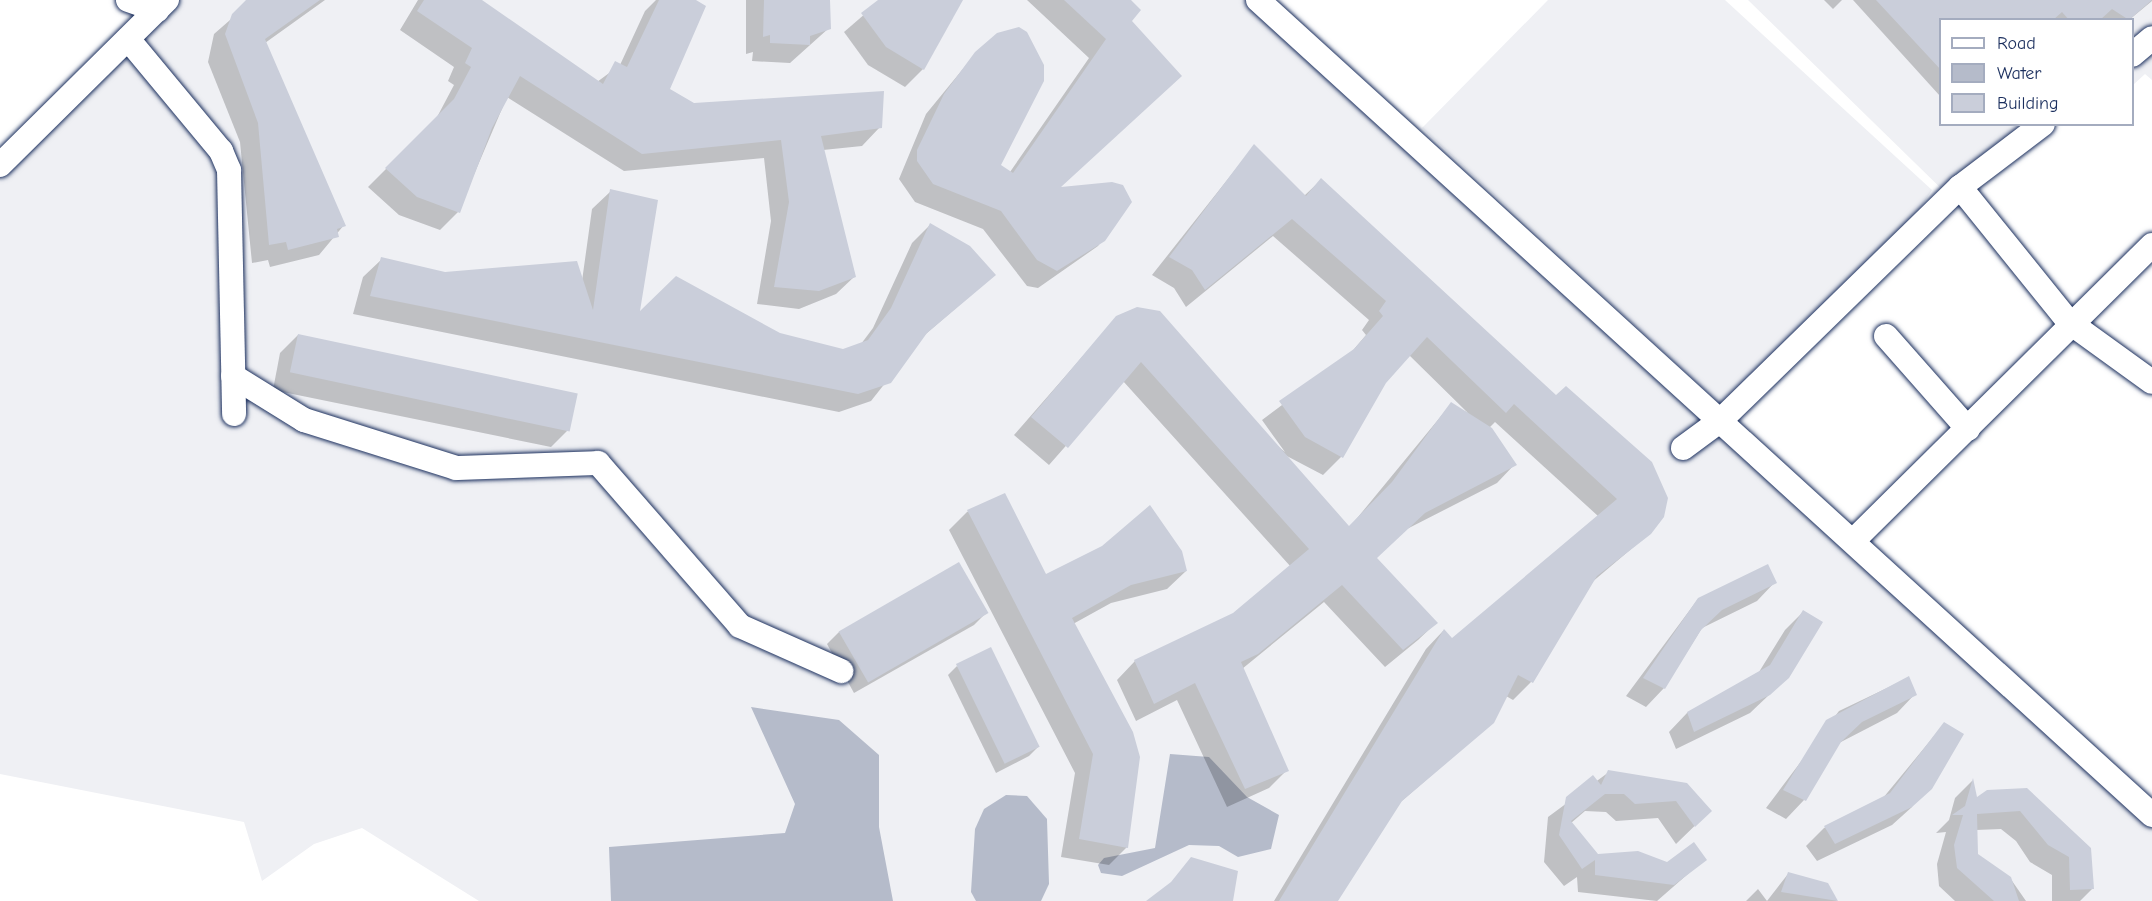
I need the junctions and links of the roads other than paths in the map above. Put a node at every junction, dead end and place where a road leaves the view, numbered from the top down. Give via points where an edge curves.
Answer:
1 (128, 0) edge
2 (1258, 0) edge
3 (162, 5) edge
4 (2152, 38) edge
5 (128, 39) junction
6 (2134, 54) edge
7 (2040, 126) edge
8 (0, 165) edge
9 (1960, 187) junction
10 (2152, 245) edge
11 (2069, 322) junction
12 (1886, 336) dead end
13 (233, 376) junction
14 (2152, 382) edge
15 (234, 414) dead end
16 (1721, 420) junction
17 (1968, 429) junction
18 (1683, 448) dead end
19 (1855, 539) junction
20 (841, 671) dead end
21 (2152, 815) edge

1 - 3 street
2 - 16 street
3 - 5 street
4 - 6 street
5 - 8 street
5 - 13 street via 221,151 230,170
7 - 9 street
9 - 11 street
9 - 16 street
10 - 11 street
11 - 14 street
11 - 17 street
12 - 17 street
13 - 15 street
13 - 20 street via 304,420 456,468 598,463 740,626
16 - 18 street
16 - 19 street
17 - 19 street
19 - 21 street

